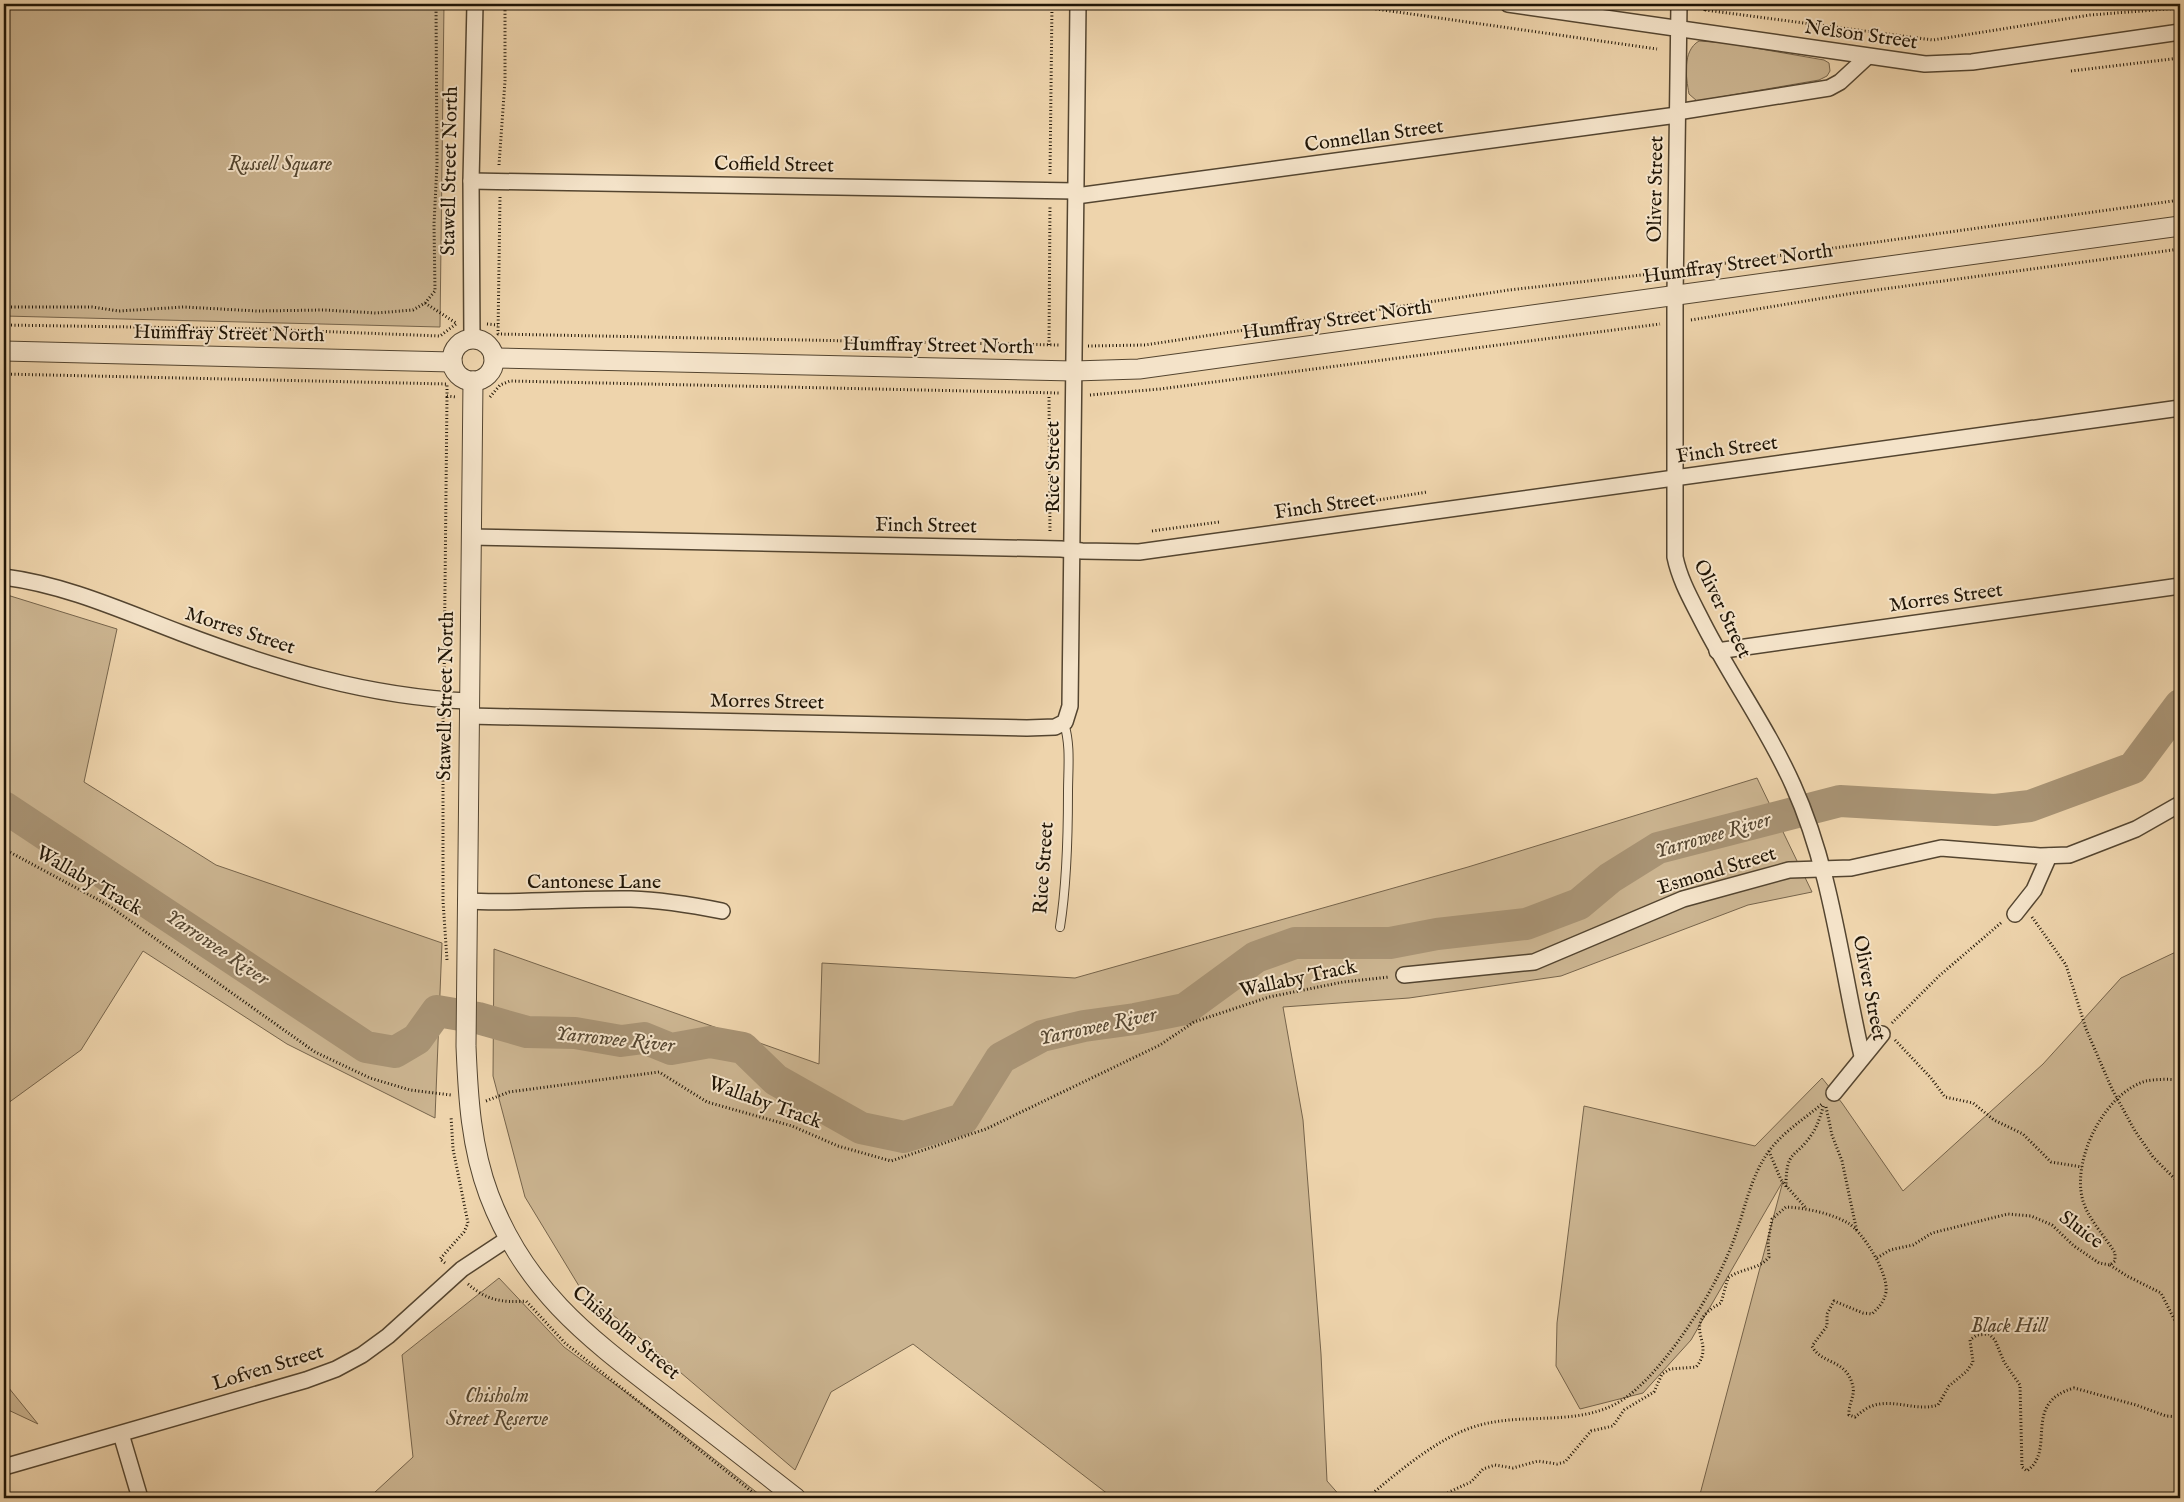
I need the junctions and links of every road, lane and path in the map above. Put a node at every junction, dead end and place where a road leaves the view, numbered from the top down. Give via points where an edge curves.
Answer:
1 (436, 4) edge
2 (475, 4) edge
3 (505, 4) edge
4 (1052, 4) edge
5 (1078, 4) edge
6 (1341, 4) edge
7 (1508, 4) edge
8 (1679, 4) edge
9 (1705, 4) edge
10 (2180, 8) edge
11 (1705, 10) junction
12 (1704, 16) dead end
13 (1678, 29) junction
14 (2180, 32) edge
15 (1657, 50) dead end
16 (1867, 57) junction
17 (2180, 58) edge
18 (2071, 71) dead end
19 (1676, 114) junction
20 (499, 180) junction
21 (472, 181) junction
22 (1050, 191) junction
23 (1076, 194) junction
24 (2180, 200) edge
25 (2180, 226) edge
26 (2180, 249) edge
27 (1675, 270) junction
28 (1675, 296) junction
29 (425, 303) junction
30 (4, 307) edge
31 (1675, 322) junction
32 (4, 324) edge
33 (457, 324) junction
34 (498, 325) junction
35 (472, 331) junction
36 (1049, 345) junction
37 (1074, 346) junction
38 (4, 351) edge
39 (494, 358) junction
40 (452, 362) junction
41 (1074, 372) junction
42 (4, 374) edge
43 (472, 389) junction
44 (1061, 394) dead end
45 (1090, 395) dead end
46 (1049, 397) dead end
47 (2180, 408) edge
48 (1674, 477) junction
49 (1428, 492) dead end
50 (1332, 507) dead end
51 (1228, 521) dead end
52 (1152, 531) dead end
53 (1050, 533) dead end
54 (470, 537) junction
55 (1072, 550) junction
56 (4, 576) edge
57 (2180, 586) edge
58 (1717, 651) junction
59 (469, 709) junction
60 (1064, 723) junction
61 (2180, 804) edge
62 (4, 849) edge
63 (2049, 856) junction
64 (1822, 868) junction
65 (466, 901) junction
66 (2018, 910) junction
67 (722, 911) dead end
68 (1060, 927) dead end
69 (1404, 976) joint
70 (466, 1005) joint
71 (1884, 1032) junction
72 (1862, 1056) junction
73 (2180, 1080) edge
74 (449, 1095) junction
75 (1830, 1097) junction
76 (2117, 1098) junction
77 (459, 1101) junction
78 (450, 1112) dead end
79 (1769, 1150) junction
80 (2082, 1167) junction
81 (2180, 1184) edge
82 (1786, 1187) junction
83 (1805, 1208) junction
84 (1857, 1232) junction
85 (508, 1238) junction
86 (1877, 1258) junction
87 (2110, 1265) junction
88 (457, 1274) junction
89 (526, 1301) dead end
90 (2180, 1331) edge
91 (2180, 1417) edge
92 (121, 1434) junction
93 (4, 1467) edge
94 (140, 1498) edge
95 (796, 1498) edge
96 (1367, 1498) edge
97 (1443, 1498) edge
98 (2076, 1498) edge
99 (2085, 1498) edge

1 - 29 path via 435,291
2 - 21 street, Stawell Street North
3 - 20 path via 505,81
4 - 22 path
5 - 23 street, Rice Street
6 - 15 path
7 - 13 street, Nelson Street
8 - 13 street, Oliver Street
9 - 11 path
10 - 11 path via 2090,15 1933,40
11 - 12 path
13 - 16 street, Nelson Street
13 - 19 street, Oliver Street
14 - 16 street, Nelson Street via 1958,63 1925,64
16 - 19 street, Connellan Street via 1830,88
17 - 18 path
19 - 23 street, Connellan Street
19 - 27 street, Oliver Street
20 - 21 street, Coffield Street
20 - 22 street, Coffield Street
20 - 34 path
21 - 35 street, Stawell Street North
22 - 23 street, Coffield Street
22 - 36 path
23 - 37 street, Rice Street
24 - 27 path
25 - 28 street, Humffray Street North
26 - 31 path via 1854,293
27 - 28 street, Oliver Street
27 - 37 path via 1510,290 1145,345
28 - 31 street, Oliver Street
28 - 41 street, Humffray Street North via 1158,368
29 - 30 path via 413,310 376,313 184,307 119,312 92,307
29 - 33 path
31 - 45 path via 1160,390
31 - 48 street, Oliver Street
32 - 33 path via 440,336
33 - 35 path
34 - 35 path
34 - 36 path via 498,334
35 - 39 street via 488,345
35 - 40 street via 456,348
36 - 37 path
37 - 41 street, Rice Street
38 - 40 street, Humffray Street North
39 - 41 street, Humffray Street North
39 - 43 street via 493,367
40 - 43 street
41 - 55 street, Rice Street
42 - 43 path via 447,384 448,396
43 - 44 path via 492,396 500,385 510,381
43 - 54 street, Stawell Street North
46 - 53 path
47 - 48 street, Finch Street
48 - 55 street, Finch Street via 1139,552
48 - 58 street, Oliver Street via 1674,542 1678,570
49 - 50 path
51 - 52 path
54 - 55 street, Finch Street
54 - 59 street, Stawell Street North
55 - 60 street, Rice Street via 1070,706
56 - 59 street, Morres Street via 60,588 206,642 343,684
57 - 58 street, Morres Street
58 - 64 street, Oliver Street via 1788,774
59 - 60 street, Morres Street via 1035,728
59 - 65 street, Stawell Street North
60 - 68 lane, Rice Street via 1069,745 1068,811 1065,894
61 - 63 street, Esmond Street via 2136,829 2089,849
62 - 74 path, Wallaby Track via 108,905 315,1052 370,1078 410,1090
63 - 64 street, Esmond Street via 1941,848 1851,868
63 - 66 street via 2034,890
64 - 69 street, Esmond Street via 1768,874 1683,898 1534,962
64 - 72 street, Oliver Street
65 - 67 street, Cantonese Lane via 512,903 634,899
65 - 70 street, Stawell Street North
66 - 71 path via 1990,930 1939,976
66 - 76 path via 2066,965 2086,1029
69 - 77 path, Wallaby Track via 1343,982 1269,997 1194,1022 1160,1045 986,1129 891,1161 838,1146 792,1126 707,1102 659,1072 508,1092 481,1103
70 - 77 street, Chisholm Street via 466,1046
71 - 72 street
71 - 80 path via 1931,1078 1945,1097 1973,1103 1994,1120 2023,1134 2051,1162
72 - 75 street
73 - 76 path, Sluice via 2146,1081
74 - 77 path, Wallaby Track
74 - 77 path
75 - 79 path
75 - 82 path via 1812,1134 1786,1166
75 - 84 path via 1832,1135 1842,1161
76 - 80 path, Sluice via 2101,1118 2089,1142
76 - 81 path via 2152,1157
77 - 85 street, Chisholm Street via 474,1137 486,1184
78 - 88 path via 453,1149 468,1223 440,1258
79 - 82 path
79 - 96 path via 1753,1178 1737,1233 1718,1276 1681,1334 1634,1391 1613,1406 1591,1414 1505,1420 1465,1429 1419,1458
80 - 87 path, Sluice via 2082,1196 2115,1253 2115,1261
82 - 83 path
83 - 84 path via 1849,1224
83 - 97 path via 1786,1207 1772,1219 1769,1257 1763,1265 1735,1272 1728,1278 1721,1303 1703,1314 1699,1320 1703,1350 1696,1367 1670,1369 1662,1374 1654,1392 1624,1410 1613,1426 1591,1431 1564,1462 1538,1461 1513,1468 1495,1465
84 - 86 path
85 - 88 street, Lofven Street
85 - 95 street, Chisholm Street via 538,1284 574,1325
86 - 87 path, Sluice via 1890,1250 1913,1245 1932,1233 2008,1214 2031,1216 2052,1225 2074,1246 2099,1263
86 - 91 path via 1887,1289 1882,1303 1872,1314 1834,1301 1827,1314 1827,1326 1812,1346 1816,1354 1841,1366 1851,1380 1854,1390 1849,1415 1855,1416 1871,1406 1884,1404 1926,1409 1938,1405 1950,1386 1973,1362 1970,1340 1977,1335 1989,1334 2020,1386 2022,1467 2027,1471 2033,1467 2041,1446 2044,1411 2063,1391 2074,1388 2166,1416
87 - 90 path via 2161,1293
88 - 89 path via 487,1298
88 - 92 street, Lofven Street via 388,1336 336,1369
92 - 93 street, Lofven Street
92 - 94 street
98 - 99 path via 2080,1495

